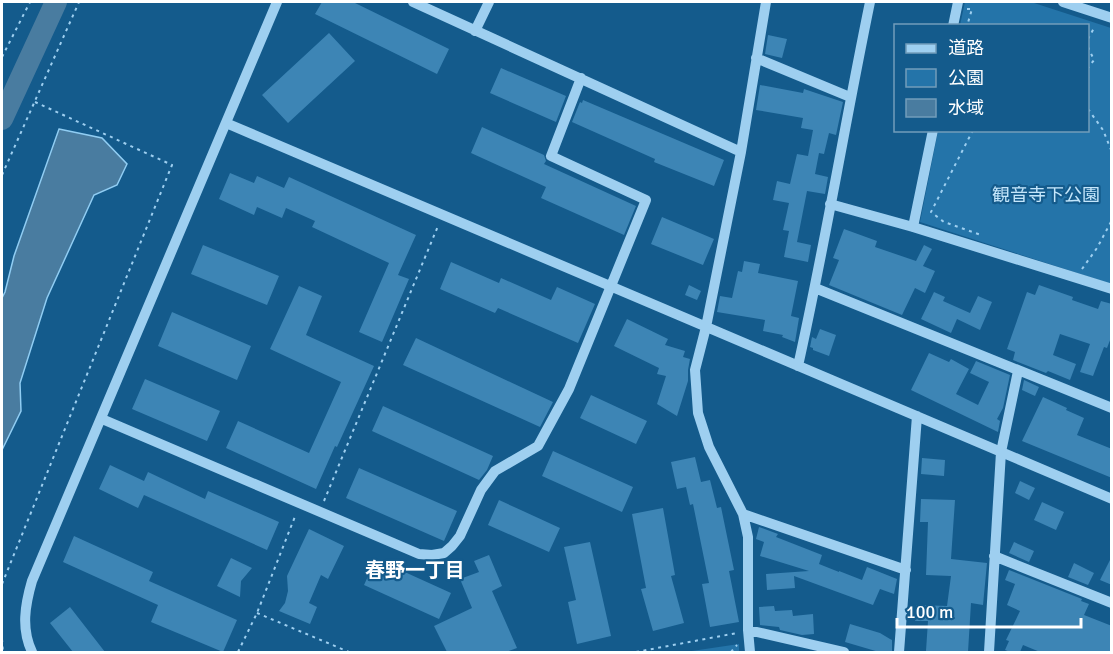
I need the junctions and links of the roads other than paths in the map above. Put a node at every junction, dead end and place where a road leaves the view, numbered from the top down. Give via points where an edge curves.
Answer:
1 (277, 2) edge
2 (413, 2) edge
3 (489, 2) edge
4 (766, 2) edge
5 (870, 2) edge
6 (958, 2) edge
7 (1063, 2) edge
8 (1112, 18) edge
9 (953, 24) edge
10 (475, 31) junction
11 (756, 58) junction
12 (581, 78) junction
13 (850, 96) junction
14 (226, 123) junction
15 (933, 132) edge
16 (741, 152) junction
17 (830, 204) junction
18 (913, 227) junction
19 (610, 286) junction
20 (816, 288) junction
21 (1112, 289) edge
22 (706, 327) junction
23 (798, 366) junction
24 (1018, 371) junction
25 (1112, 408) edge
26 (917, 416) junction
27 (102, 419) junction
28 (1001, 452) junction
29 (1112, 499) edge
30 (743, 514) junction
31 (994, 556) junction
32 (906, 570) junction
33 (1112, 603) edge
34 (748, 630) junction
35 (32, 652) edge
36 (750, 652) edge
37 (844, 652) edge
38 (898, 652) edge
39 (989, 652) edge

1 - 14 street
2 - 10 street
3 - 10 street
4 - 11 street
5 - 13 street
6 - 9 street
7 - 8 street
10 - 12 street
11 - 13 street
11 - 16 street
12 - 16 street
12 - 19 street via 551,156 646,200
13 - 17 street
14 - 19 street
14 - 27 street
15 - 18 street
16 - 22 street
17 - 18 street
17 - 20 street
18 - 21 street
19 - 22 street
19 - 27 street via 569,389 538,446 495,471 481,490 460,536 444,553 420,554
20 - 23 street
20 - 24 street
22 - 23 street
22 - 30 street via 695,370 698,413 709,447
23 - 26 street
24 - 25 street
24 - 28 street
26 - 28 street
26 - 32 street
27 - 35 street via 30,588 25,619
28 - 29 street
28 - 31 street
30 - 32 street
30 - 34 street via 748,537
31 - 33 street
31 - 39 street
32 - 38 street
34 - 36 street
34 - 37 street

